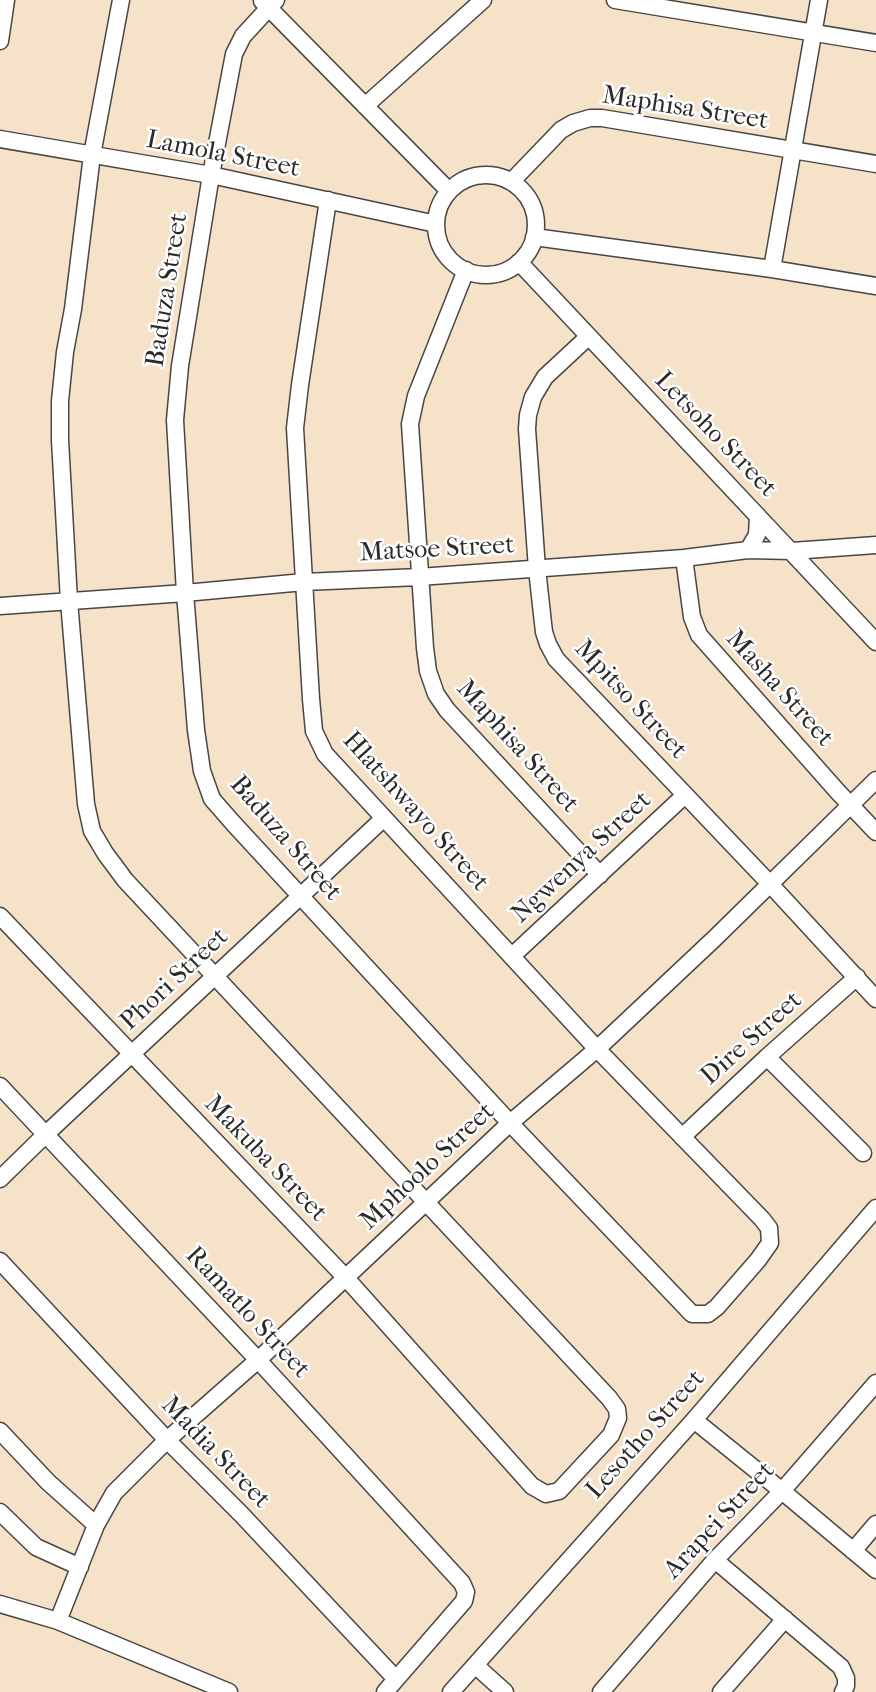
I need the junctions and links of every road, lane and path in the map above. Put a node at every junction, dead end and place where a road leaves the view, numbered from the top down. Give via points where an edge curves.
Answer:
1 (6, 0) edge
2 (121, 0) edge
3 (483, 0) edge
4 (615, 0) edge
5 (819, 0) edge
6 (268, 2) edge
7 (813, 33) junction
8 (0, 41) edge
9 (876, 43) edge
10 (365, 106) junction
11 (0, 139) edge
12 (793, 150) junction
13 (92, 155) junction
14 (876, 164) edge
15 (211, 175) junction
16 (511, 182) junction
17 (449, 191) junction
18 (328, 200) junction
19 (436, 224) junction
20 (534, 237) junction
21 (519, 262) junction
22 (772, 269) junction
23 (466, 270) junction
24 (876, 286) edge
25 (587, 337) junction
26 (758, 516) junction
27 (876, 545) edge
28 (748, 550) junction
29 (792, 551) junction
30 (684, 558) junction
31 (537, 569) junction
32 (419, 577) junction
33 (304, 582) junction
34 (185, 593) junction
35 (69, 601) junction
36 (0, 606) edge
37 (876, 642) edge
38 (876, 780) edge
39 (685, 795) junction
40 (850, 804) junction
41 (384, 818) junction
42 (876, 832) edge
43 (600, 875) junction
44 (770, 884) junction
45 (301, 897) junction
46 (0, 916) edge
47 (512, 956) junction
48 (214, 977) junction
49 (856, 978) junction
50 (876, 999) edge
51 (597, 1049) junction
52 (132, 1054) junction
53 (767, 1057) junction
54 (0, 1086) edge
55 (510, 1124) junction
56 (46, 1134) junction
57 (681, 1137) junction
58 (863, 1153) dead end
59 (0, 1179) edge
60 (426, 1203) junction
61 (876, 1208) edge
62 (762, 1219) joint
63 (0, 1261) edge
64 (345, 1278) junction
65 (258, 1360) junction
66 (876, 1383) edge
67 (694, 1420) junction
68 (0, 1431) edge
69 (167, 1440) junction
70 (782, 1491) junction
71 (0, 1512) edge
72 (876, 1524) edge
73 (96, 1525) junction
74 (853, 1551) junction
75 (715, 1560) junction
76 (80, 1567) junction
77 (876, 1570) edge
78 (0, 1604) edge
79 (785, 1619) junction
80 (58, 1621) junction
81 (475, 1665) junction
82 (396, 1678) junction
83 (229, 1692) edge
84 (384, 1692) edge
85 (451, 1692) edge
86 (505, 1692) edge
87 (601, 1692) edge
88 (721, 1692) edge
89 (843, 1692) edge

1 - 8 street
2 - 13 street
3 - 10 street
4 - 7 street
5 - 7 street
6 - 10 street
6 - 15 street, Baduza Street via 234,54
7 - 9 street
7 - 12 street
10 - 17 street
11 - 13 street, Lamola Street
12 - 14 street, Maphisa Street
12 - 16 street, Maphisa Street via 590,118 561,130
12 - 22 street
13 - 15 street, Lamola Street
13 - 35 street via 60,401
15 - 18 street, Lamola Street
15 - 34 street, Baduza Street via 175,420
16 - 17 street via 478,176
16 - 20 street via 533,209
17 - 19 street via 439,206
18 - 19 street, Lamola Street
18 - 33 street, Hlatshwayo Street via 295,428
19 - 23 street via 443,250
20 - 21 street
20 - 22 street
21 - 23 street via 494,274
21 - 25 street, Letsoho Street
22 - 24 street
23 - 32 street, Maphisa Street via 411,417
25 - 26 street, Letsoho Street
25 - 31 street, Mpitso Street via 545,377 527,415
26 - 28 street via 757,536
26 - 29 street, Letsoho Street
27 - 29 street, Matsoe Street
28 - 29 street, Matsoe Street
28 - 30 street, Matsoe Street
29 - 37 street, Letsoho Street
30 - 31 street, Matsoe Street
30 - 40 street, Masha Street via 699,635
31 - 32 street, Matsoe Street
31 - 39 street, Mpitso Street via 544,632 556,659
32 - 33 street, Matsoe Street
32 - 43 street, Maphisa Street via 428,671 436,694
33 - 34 street, Matsoe Street
33 - 41 street, Hlatshwayo Street via 314,731 326,754
34 - 35 street, Matsoe Street
34 - 45 street, Baduza Street via 196,730 212,799
35 - 36 street, Matsoe Street
35 - 48 street via 92,831 125,880
38 - 40 street, Mphoolo Street
39 - 43 street, Ngwenya Street
39 - 44 street, Mpitso Street
40 - 42 street, Masha Street
40 - 44 street, Mphoolo Street
41 - 45 street, Phori Street
41 - 47 street, Hlatshwayo Street
43 - 47 street, Ngwenya Street
44 - 49 street, Mpitso Street
44 - 51 street, Mphoolo Street
45 - 48 street, Phori Street
45 - 55 street, Baduza Street
46 - 52 street, Makuba Street
47 - 51 street, Hlatshwayo Street
48 - 52 street, Phori Street
48 - 60 street
49 - 50 street, Mpitso Street
49 - 53 street, Dire Street
51 - 55 street, Mphoolo Street
51 - 57 street, Hlatshwayo Street
52 - 56 street, Phori Street
52 - 64 street, Makuba Street
53 - 57 street, Dire Street
53 - 58 street
54 - 56 street, Ramatlo Street
55 - 60 street, Mphoolo Street
55 - 62 street, Baduza Street via 692,1314 708,1314 717,1307 758,1260 770,1243 769,1228
56 - 59 street, Phori Street
56 - 65 street, Ramatlo Street
57 - 62 street, Hlatshwayo Street
60 - 64 street, Mphoolo Street
60 - 64 street, Makuba Street via 617,1409 611,1435 559,1492 540,1492 526,1479
61 - 67 street, Lesotho Street
63 - 69 street, Madia Street
64 - 65 street, Mphoolo Street
65 - 69 street, Mphoolo Street
65 - 82 street, Ramatlo Street via 466,1592 464,1601
66 - 70 street, Arapei Street
67 - 70 street
67 - 81 street, Lesotho Street
68 - 73 street
69 - 73 street, Mphoolo Street via 114,1493
69 - 82 street, Madia Street
70 - 74 street
70 - 75 street, Arapei Street
71 - 76 street via 36,1547
72 - 74 street
73 - 76 street, Mphoolo Street
74 - 77 street
75 - 79 street
75 - 87 street, Arapei Street
76 - 80 street, Mphoolo Street
78 - 80 street
79 - 88 street
79 - 89 street via 841,1667 846,1678
80 - 83 street
81 - 85 street, Lesotho Street
81 - 86 street
82 - 84 street

